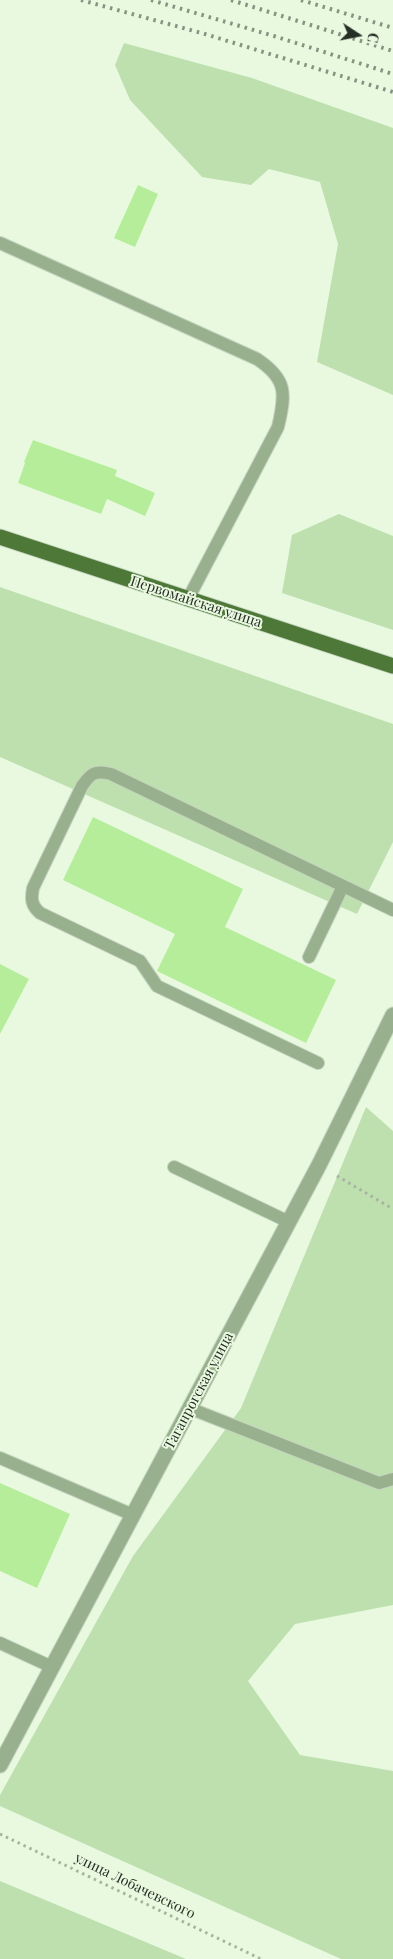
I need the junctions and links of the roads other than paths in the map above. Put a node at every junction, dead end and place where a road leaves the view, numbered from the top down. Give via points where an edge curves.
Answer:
1 (0, 242) edge
2 (0, 538) edge
3 (188, 599) junction
4 (393, 666) edge
5 (343, 886) junction
6 (393, 910) edge
7 (309, 958) dead end
8 (393, 1015) edge
9 (318, 1063) dead end
10 (174, 1167) dead end
11 (288, 1222) junction
12 (189, 1408) junction
13 (0, 1458) edge
14 (393, 1478) edge
15 (133, 1515) junction
16 (0, 1643) edge
17 (52, 1667) junction
18 (0, 1765) edge

1 - 3 lane via 257,358 272,369 281,384 283,404 278,427
2 - 3 main road, Первомайская улица
3 - 4 main road, Первомайская улица
5 - 6 lane
5 - 7 lane
5 - 9 lane via 102,772 90,775 82,786 31,896 33,906 40,913 140,961 157,986
8 - 11 street, Таганрогская улица
10 - 11 lane
11 - 12 street, Таганрогская улица
12 - 14 lane via 379,1483
12 - 15 street, Таганрогская улица
13 - 15 lane
15 - 17 street, Таганрогская улица
16 - 17 lane
17 - 18 street, Таганрогская улица

